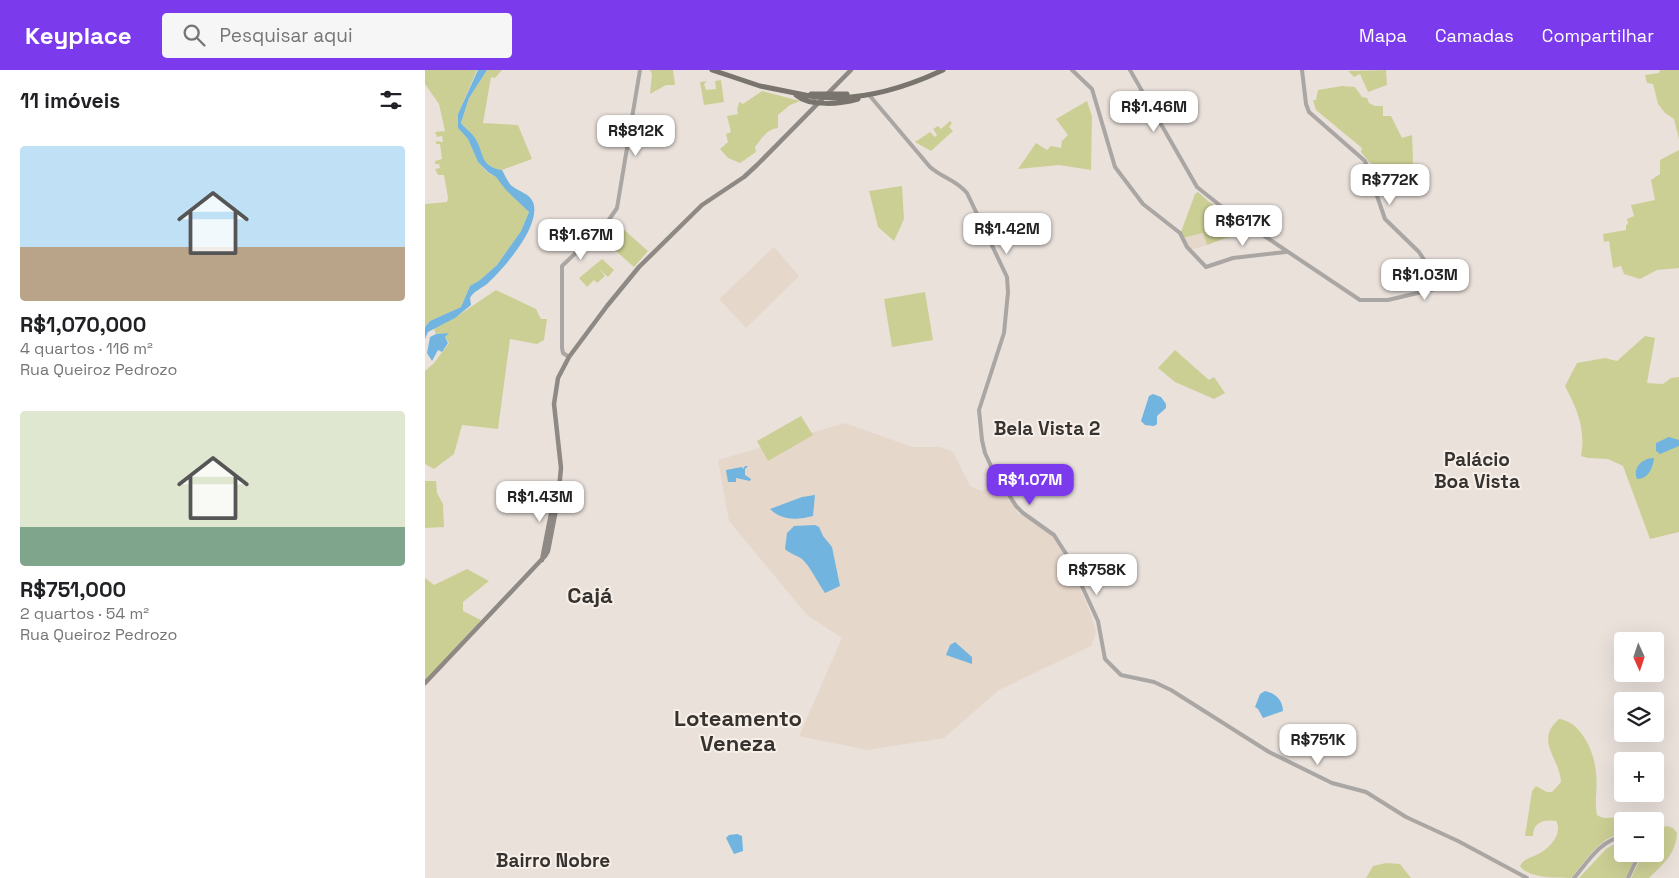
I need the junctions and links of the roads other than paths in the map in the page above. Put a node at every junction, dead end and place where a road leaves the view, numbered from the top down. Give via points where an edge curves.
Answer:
1 (640, 70) edge
2 (712, 70) edge
3 (851, 70) edge
4 (943, 70) edge
5 (1071, 70) edge
6 (1302, 70) edge
7 (1131, 72) edge
8 (792, 94) junction
9 (827, 94) junction
10 (868, 96) junction
11 (821, 102) junction
12 (1286, 252) junction
13 (569, 357) junction
14 (425, 683) edge
15 (1614, 840) edge
16 (1636, 862) edge
17 (1527, 878) edge
18 (1574, 878) edge
19 (1628, 878) edge

1 - 13 street via 619,200 611,218 562,266 562,348
2 - 8 main road
3 - 9 main road
4 - 10 main road
5 - 12 street via 1092,89 1115,168 1143,204 1180,233 1187,247 1207,267 1233,258
6 - 12 street via 1309,112 1365,161 1385,219 1419,252 1440,284 1439,288 1388,300 1360,300
7 - 12 street via 1199,190
8 - 9 main road
8 - 10 main road, bridge via 837,98
8 - 11 main road
9 - 10 main road
9 - 11 main road
10 - 11 main road via 843,102
10 - 17 street via 939,175 959,183 967,193 1008,280 1004,333 979,410 982,440 991,466 1016,506 1054,534 1070,560 1097,621 1105,659 1117,673 1154,682 1171,690 1269,752 1332,783 1366,792 1406,817 1458,840
11 - 13 main road via 744,177 702,205 639,267
13 - 14 main road via 558,378 554,404 561,468 551,540 543,558
15 - 18 street via 1598,851
16 - 19 street

